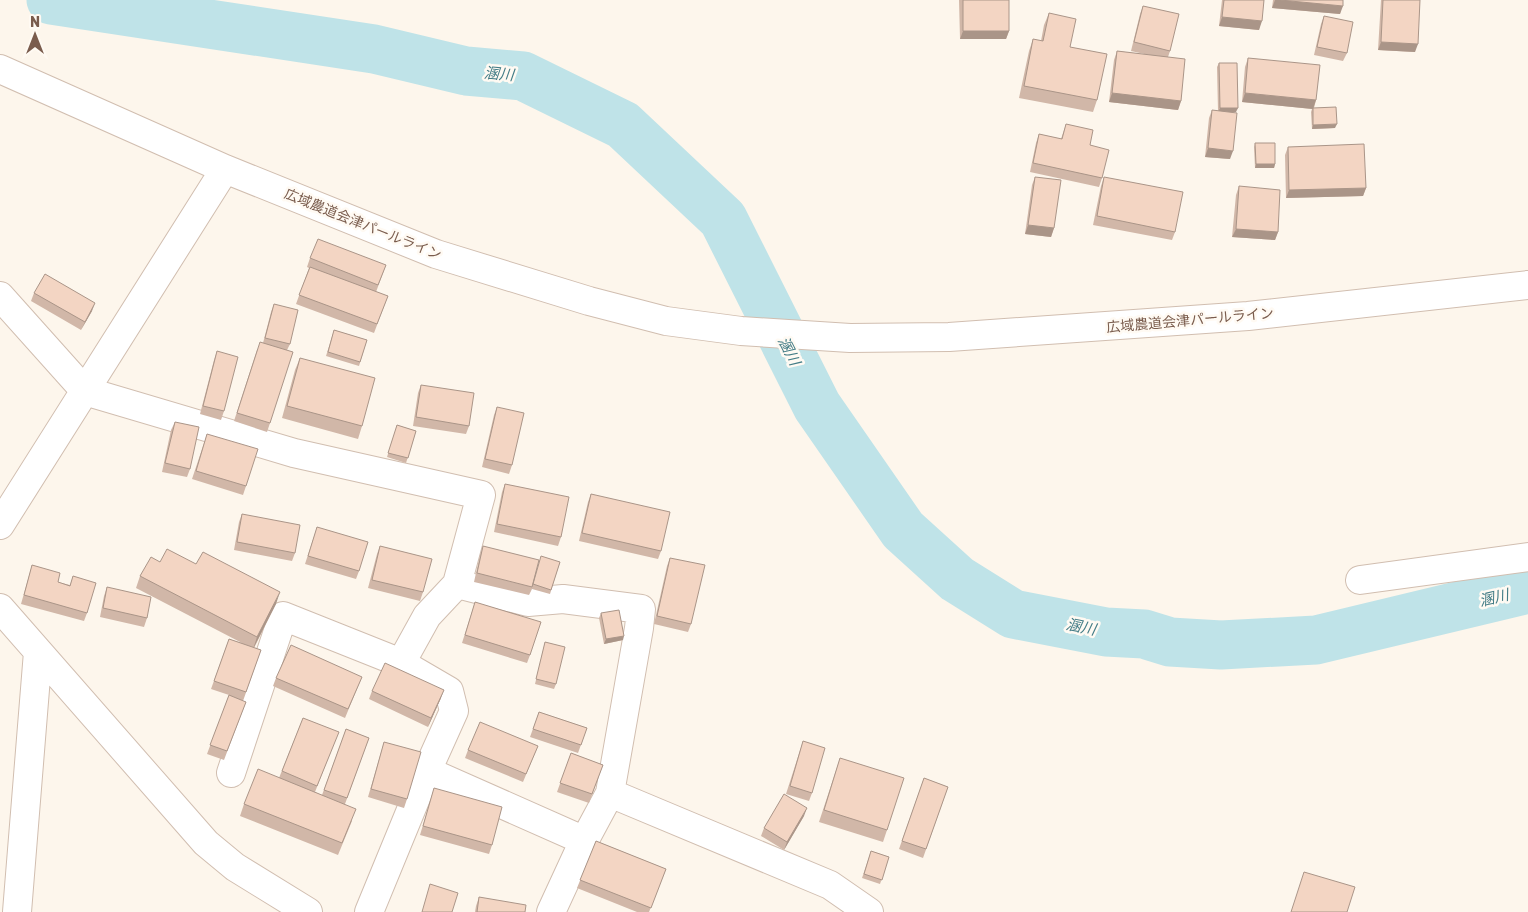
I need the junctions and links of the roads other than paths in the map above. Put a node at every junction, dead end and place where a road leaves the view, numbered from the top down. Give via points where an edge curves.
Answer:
1 (0, 69) edge
2 (225, 169) junction
3 (1528, 285) edge
4 (0, 296) edge
5 (86, 391) junction
6 (0, 525) edge
7 (1528, 557) edge
8 (1360, 580) dead end
9 (457, 584) junction
10 (0, 608) edge
11 (38, 652) junction
12 (401, 663) junction
13 (427, 771) junction
14 (231, 774) dead end
15 (610, 793) junction
16 (585, 841) junction
17 (17, 912) edge
18 (308, 912) edge
19 (370, 912) edge
20 (551, 912) edge
21 (869, 912) edge

1 - 2 street, 広域農道会津パールライン
2 - 3 street, 広域農道会津パールライン via 436,254 589,302 666,321 741,331 850,338 949,337 1248,316
2 - 5 street
4 - 5 street
5 - 6 street
5 - 9 street via 294,453 481,495
7 - 8 street
9 - 12 street via 427,616
9 - 15 street via 528,602 563,599 641,608
10 - 11 street
11 - 17 street
11 - 18 street via 206,843 235,867
12 - 13 street via 449,692 454,711
12 - 14 street via 283,616
13 - 16 street
13 - 19 street
15 - 16 street
15 - 21 street via 830,885
16 - 20 street

